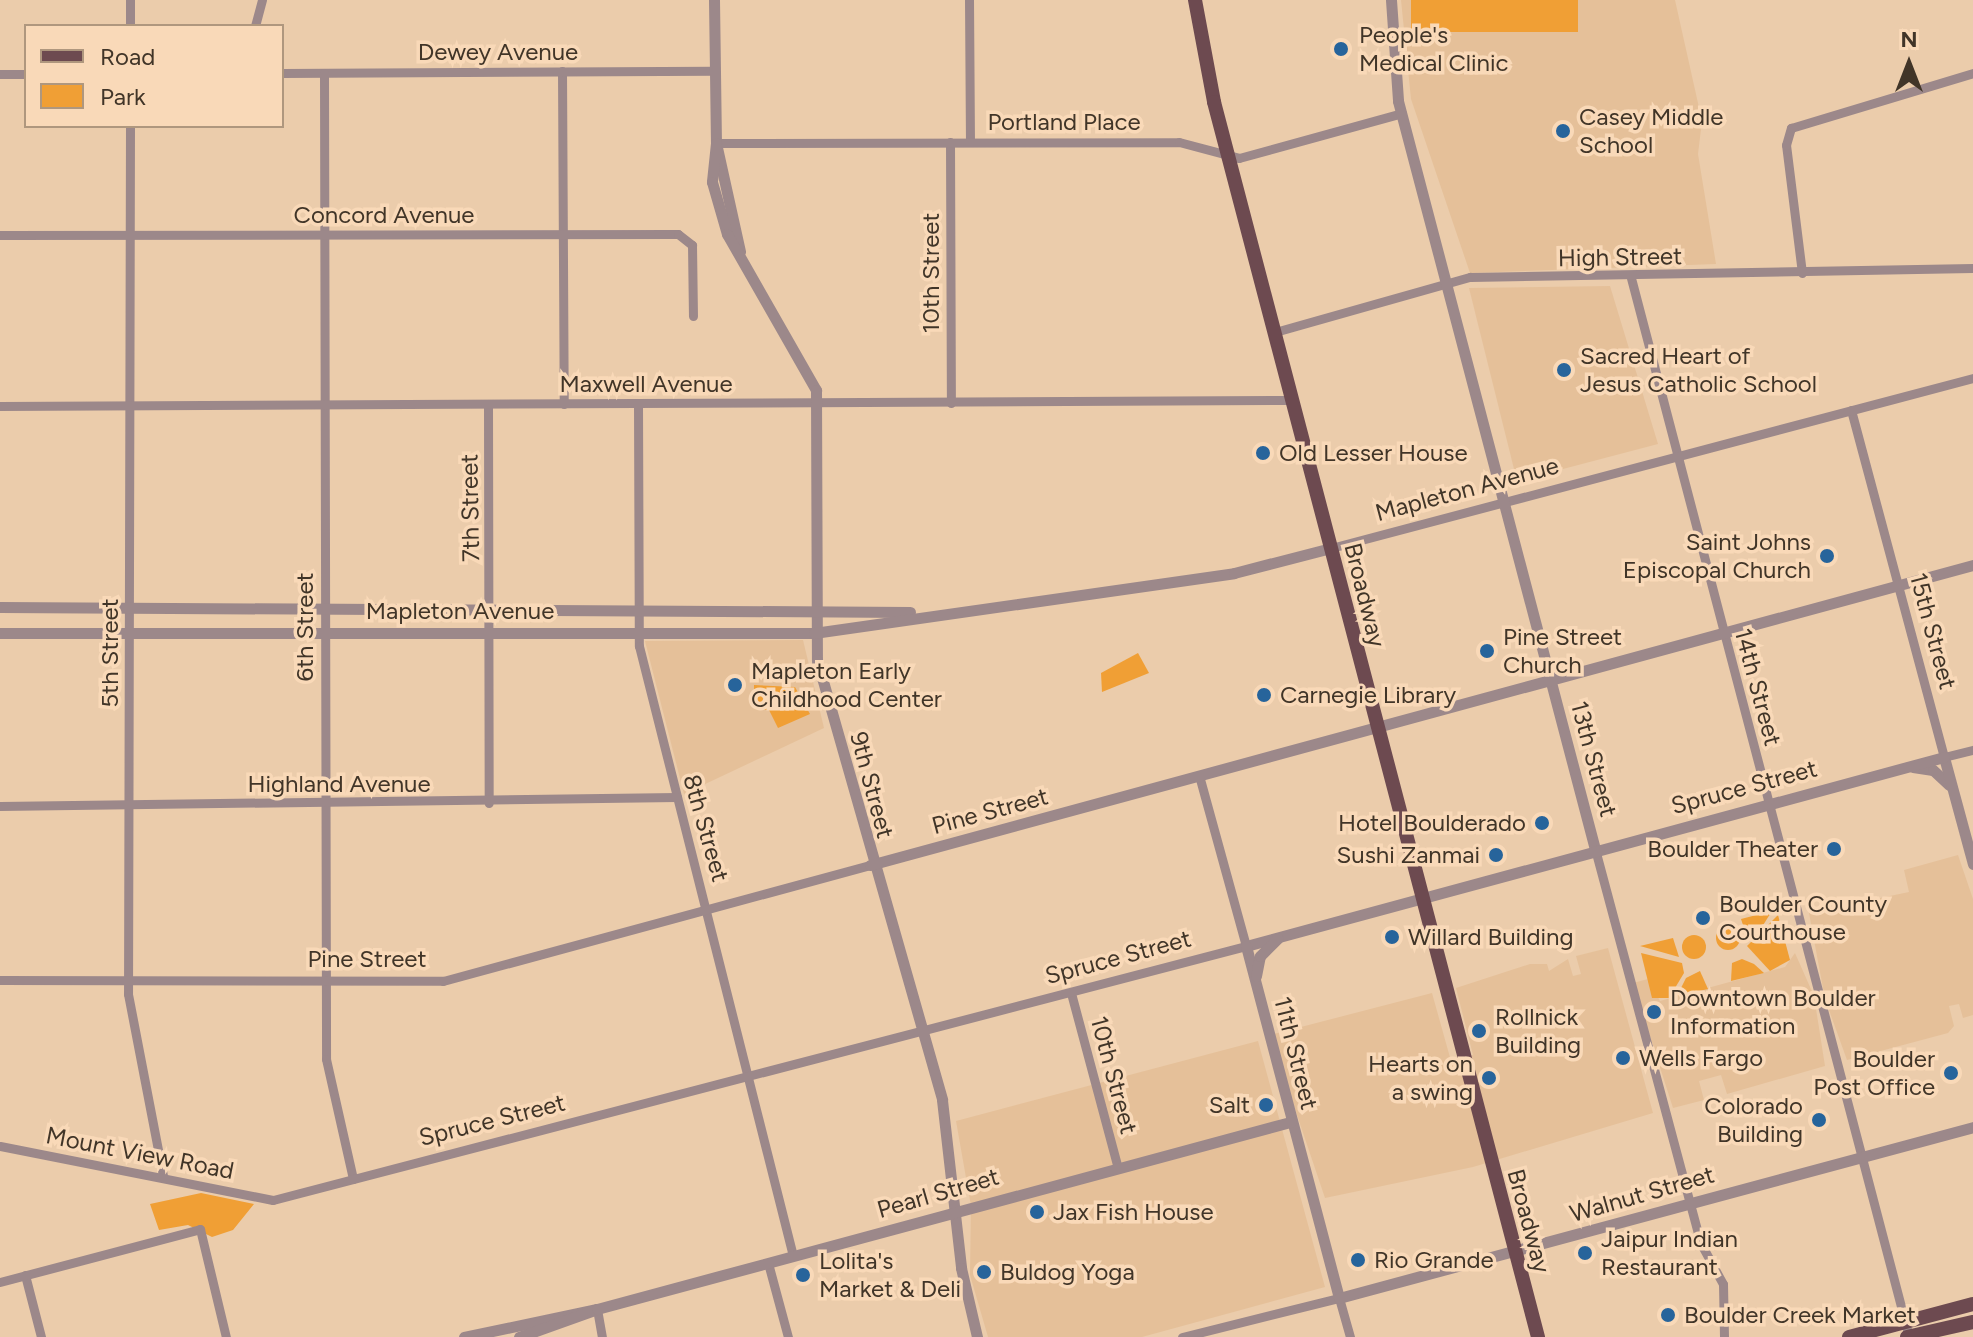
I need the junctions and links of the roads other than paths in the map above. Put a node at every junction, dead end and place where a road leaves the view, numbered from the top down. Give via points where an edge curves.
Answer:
1 (130, 0) edge
2 (262, 0) edge
3 (714, 0) edge
4 (969, 0) edge
5 (1195, 0) edge
6 (1391, 0) edge
7 (130, 24) edge
8 (256, 24) edge
9 (562, 71) junction
10 (714, 71) junction
11 (284, 73) edge
12 (324, 73) junction
13 (1973, 73) edge
14 (0, 74) edge
15 (24, 74) edge
16 (1402, 113) junction
17 (130, 128) edge
18 (950, 142) junction
19 (970, 142) junction
20 (716, 143) junction
21 (1230, 156) junction
22 (563, 234) junction
23 (0, 235) edge
24 (130, 235) junction
25 (324, 235) junction
26 (1973, 268) edge
27 (1802, 273) junction
28 (1631, 278) junction
29 (1447, 285) junction
30 (693, 316) dead end
31 (1275, 332) junction
32 (1973, 378) edge
33 (1293, 400) junction
34 (951, 403) junction
35 (488, 404) junction
36 (564, 404) junction
37 (638, 404) junction
38 (819, 404) junction
39 (130, 405) junction
40 (324, 405) junction
41 (0, 406) edge
42 (1851, 410) junction
43 (1675, 456) junction
44 (1503, 503) junction
45 (1331, 548) junction
46 (1973, 565) edge
47 (1898, 585) junction
48 (491, 606) junction
49 (0, 607) edge
50 (130, 607) junction
51 (639, 607) junction
52 (815, 608) junction
53 (325, 609) junction
54 (919, 613) junction
55 (1723, 631) junction
56 (130, 632) junction
57 (0, 633) edge
58 (489, 633) junction
59 (638, 633) junction
60 (814, 633) junction
61 (325, 634) junction
62 (1551, 678) junction
63 (1377, 725) junction
64 (1973, 750) edge
65 (1944, 757) junction
66 (1901, 767) junction
67 (1200, 779) junction
68 (1953, 792) junction
69 (677, 797) junction
70 (489, 803) junction
71 (1768, 803) junction
72 (326, 804) junction
73 (130, 805) junction
74 (0, 806) edge
75 (1595, 849) junction
76 (1973, 864) edge
77 (870, 865) junction
78 (1422, 896) junction
79 (708, 911) junction
80 (1283, 935) junction
81 (1246, 946) junction
82 (0, 980) edge
83 (128, 981) junction
84 (326, 981) junction
85 (1257, 989) junction
86 (1071, 993) junction
87 (920, 1032) junction
88 (751, 1076) junction
89 (1290, 1122) junction
90 (1973, 1127) edge
91 (0, 1146) edge
92 (1863, 1156) junction
93 (1118, 1168) junction
94 (163, 1176) junction
95 (353, 1179) junction
96 (273, 1200) joint
97 (1689, 1204) junction
98 (958, 1211) junction
99 (1515, 1252) junction
100 (793, 1256) junction
101 (768, 1263) junction
102 (1332, 1274) junction
103 (25, 1275) junction
104 (0, 1282) edge
105 (1370, 1290) junction
106 (1339, 1298) junction
107 (1973, 1304) edge
108 (597, 1309) junction
109 (1973, 1322) edge
110 (1908, 1333) edge
111 (41, 1337) edge
112 (226, 1337) edge
113 (464, 1337) edge
114 (519, 1337) edge
115 (602, 1337) edge
116 (788, 1337) edge
117 (977, 1337) edge
118 (1182, 1337) edge
119 (1350, 1337) edge
120 (1538, 1337) edge
121 (1724, 1337) edge
122 (1849, 1337) edge

1 - 7 street
2 - 8 street
3 - 10 street, 9th Street
4 - 19 street
5 - 21 main road, Broadway
6 - 16 street, 13th Street
9 - 10 street, Dewey Avenue
9 - 12 street, Dewey Avenue
9 - 22 street
10 - 20 street, 9th Street
11 - 12 street, Dewey Avenue
12 - 25 street, 6th Street
13 - 27 street via 1791,128 1786,145
14 - 15 street
16 - 21 street, Portland Place
16 - 29 street, 13th Street
17 - 24 street, 5th Street
18 - 19 street, Portland Place
18 - 20 street, Portland Place
18 - 34 street, 10th Street
19 - 21 street, Portland Place via 1179,142
20 - 38 street, 9th Street via 740,252 806,367
21 - 31 main road, Broadway
22 - 25 street, Concord Avenue
22 - 30 street, Concord Avenue via 683,235 692,245
22 - 36 street
23 - 24 street, Concord Avenue
24 - 25 street, Concord Avenue
24 - 39 street, 5th Street
25 - 40 street, 6th Street
26 - 27 street, High Street
27 - 28 street, High Street
28 - 29 street, High Street via 1470,277
28 - 43 street, 14th Street
29 - 31 street, High Street
29 - 44 street, 13th Street
31 - 33 main road, Broadway
32 - 42 street, Mapleton Avenue
33 - 34 street, Maxwell Avenue
33 - 45 main road, Broadway
34 - 38 street, Maxwell Avenue
35 - 36 street, Maxwell Avenue
35 - 40 street, Maxwell Avenue
35 - 48 street, 7th Street
36 - 37 street, Maxwell Avenue
37 - 38 street, Maxwell Avenue
37 - 51 street, 8th Street
38 - 52 street, 9th Street
39 - 40 street, Maxwell Avenue
39 - 41 street, Maxwell Avenue
39 - 50 street, 5th Street
40 - 53 street, 6th Street
42 - 43 street, Mapleton Avenue
42 - 47 street, 15th Street
43 - 44 street, Mapleton Avenue
43 - 55 street, 14th Street
44 - 45 street, Mapleton Avenue
44 - 62 street, 13th Street
45 - 54 street, Mapleton Avenue via 1234,573
45 - 63 main road, Broadway
46 - 47 street, Pine Street
47 - 55 street, Pine Street
47 - 65 street, 15th Street
48 - 51 street, Mapleton Avenue
48 - 53 street, Mapleton Avenue
48 - 58 street, 7th Street
49 - 50 street, Mapleton Avenue
50 - 53 street, Mapleton Avenue
50 - 56 street, 5th Street
51 - 52 street, Mapleton Avenue
51 - 59 street, 8th Street
52 - 54 street, Mapleton Avenue
52 - 60 street, 9th Street
53 - 61 street, 6th Street
54 - 60 street, Mapleton Avenue
55 - 62 street, Pine Street
55 - 71 street, 14th Street
56 - 57 street, Mapleton Avenue
56 - 61 street, Mapleton Avenue
56 - 73 street, 5th Street
58 - 59 street, Mapleton Avenue
58 - 61 street, Mapleton Avenue
58 - 70 street, 7th Street
59 - 60 street, Mapleton Avenue
59 - 69 street, 8th Street
60 - 77 street, 9th Street
61 - 72 street, 6th Street
62 - 63 street, Pine Street
62 - 75 street, 13th Street
63 - 67 street, Pine Street
63 - 78 main road, Broadway
64 - 65 street, Spruce Street
65 - 66 street, Spruce Street
65 - 68 street, 15th Street
66 - 68 street via 1933,770
66 - 71 street, Spruce Street
67 - 77 street, Pine Street
67 - 81 street, 11th Street
68 - 76 street, 15th Street
69 - 70 street, Highland Avenue
69 - 79 street, 8th Street
70 - 72 street, Highland Avenue
71 - 75 street, Spruce Street
71 - 92 street, 14th Street
72 - 73 street, Highland Avenue
72 - 84 street, 6th Street
73 - 74 street, Highland Avenue
73 - 83 street, 5th Street
75 - 78 street, Spruce Street
75 - 97 street, 13th Street
77 - 79 street, Pine Street
77 - 87 street, 9th Street
78 - 80 street, Spruce Street
78 - 99 main road, Broadway
79 - 84 street, Pine Street via 443,981
79 - 88 street, 8th Street
80 - 81 street, Spruce Street
80 - 85 street via 1260,956
81 - 85 street, 11th Street
81 - 86 street, Spruce Street
82 - 83 street, Pine Street
83 - 84 street, Pine Street
83 - 94 street, 5th Street
84 - 95 street, 6th Street via 326,1059
85 - 89 street, 11th Street
86 - 87 street, Spruce Street
86 - 93 street, 10th Street
87 - 88 street, Spruce Street
87 - 98 street, 9th Street via 942,1100
88 - 95 street, Spruce Street
88 - 100 street, 8th Street
89 - 93 street, Pearl Street
89 - 102 street, 11th Street
90 - 92 street, Walnut Street
91 - 94 street, Mount View Road
92 - 97 street, Walnut Street
92 - 110 street, 14th Street
93 - 98 street, Pearl Street
94 - 96 street, Mount View Road
95 - 96 street, Spruce Street
97 - 99 street, Walnut Street
97 - 121 street, 13th Street via 1723,1284
98 - 100 street, Pearl Street
98 - 117 street, 9th Street via 961,1268
99 - 105 street, Walnut Street
99 - 120 main road, Broadway
100 - 101 street, Pearl Street
101 - 108 street, Pearl Street
101 - 116 street
102 - 105 street via 1351,1290
102 - 106 street, 11th Street
103 - 104 street
103 - 111 street
103 - 112 street via 200,1229
105 - 106 street, Walnut Street
106 - 118 street, Walnut Street
106 - 119 street, 11th Street
107 - 110 main road
108 - 113 street, Pearl Street
108 - 114 street, Pearl Street
108 - 115 street
109 - 110 main road
110 - 122 main road

